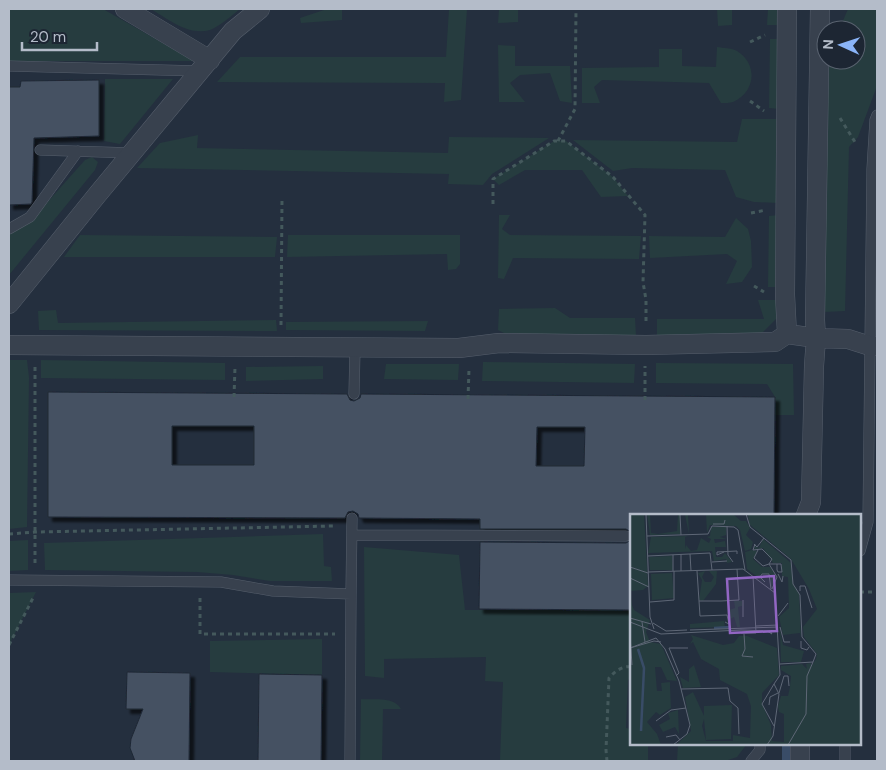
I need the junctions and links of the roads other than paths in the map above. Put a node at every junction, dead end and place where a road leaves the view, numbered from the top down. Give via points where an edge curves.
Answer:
1 (125, 9) edge
2 (260, 9) edge
3 (787, 9) edge
4 (820, 9) edge
5 (9, 66) edge
6 (205, 66) junction
7 (877, 115) edge
8 (40, 150) dead end
9 (78, 151) junction
10 (132, 153) junction
11 (875, 167) edge
12 (9, 229) edge
13 (9, 304) edge
14 (787, 334) junction
15 (816, 338) junction
16 (9, 345) edge
17 (874, 346) edge
18 (355, 348) junction
19 (354, 394) dead end
20 (806, 514) edge
21 (626, 536) dead end
22 (861, 547) edge
23 (9, 580) edge
24 (351, 594) junction
25 (760, 745) edge
26 (800, 745) edge
27 (845, 745) edge
28 (350, 761) edge
29 (751, 761) edge
30 (800, 761) edge
31 (845, 761) edge

1 - 6 street
2 - 6 street via 234,31
3 - 14 street
4 - 15 street
5 - 6 lane
6 - 10 street
7 - 11 lane
8 - 9 lane
9 - 10 lane
9 - 12 lane via 30,216
10 - 13 street
11 - 17 lane
14 - 15 street
14 - 18 street via 775,342 646,345 498,343 469,347
15 - 17 street via 848,339
15 - 20 street via 811,502
16 - 18 street
17 - 22 lane via 868,522
18 - 19 lane
21 - 24 lane via 352,526
23 - 24 lane via 221,582 273,591
24 - 28 lane
25 - 29 lane
26 - 30 street
27 - 31 lane

